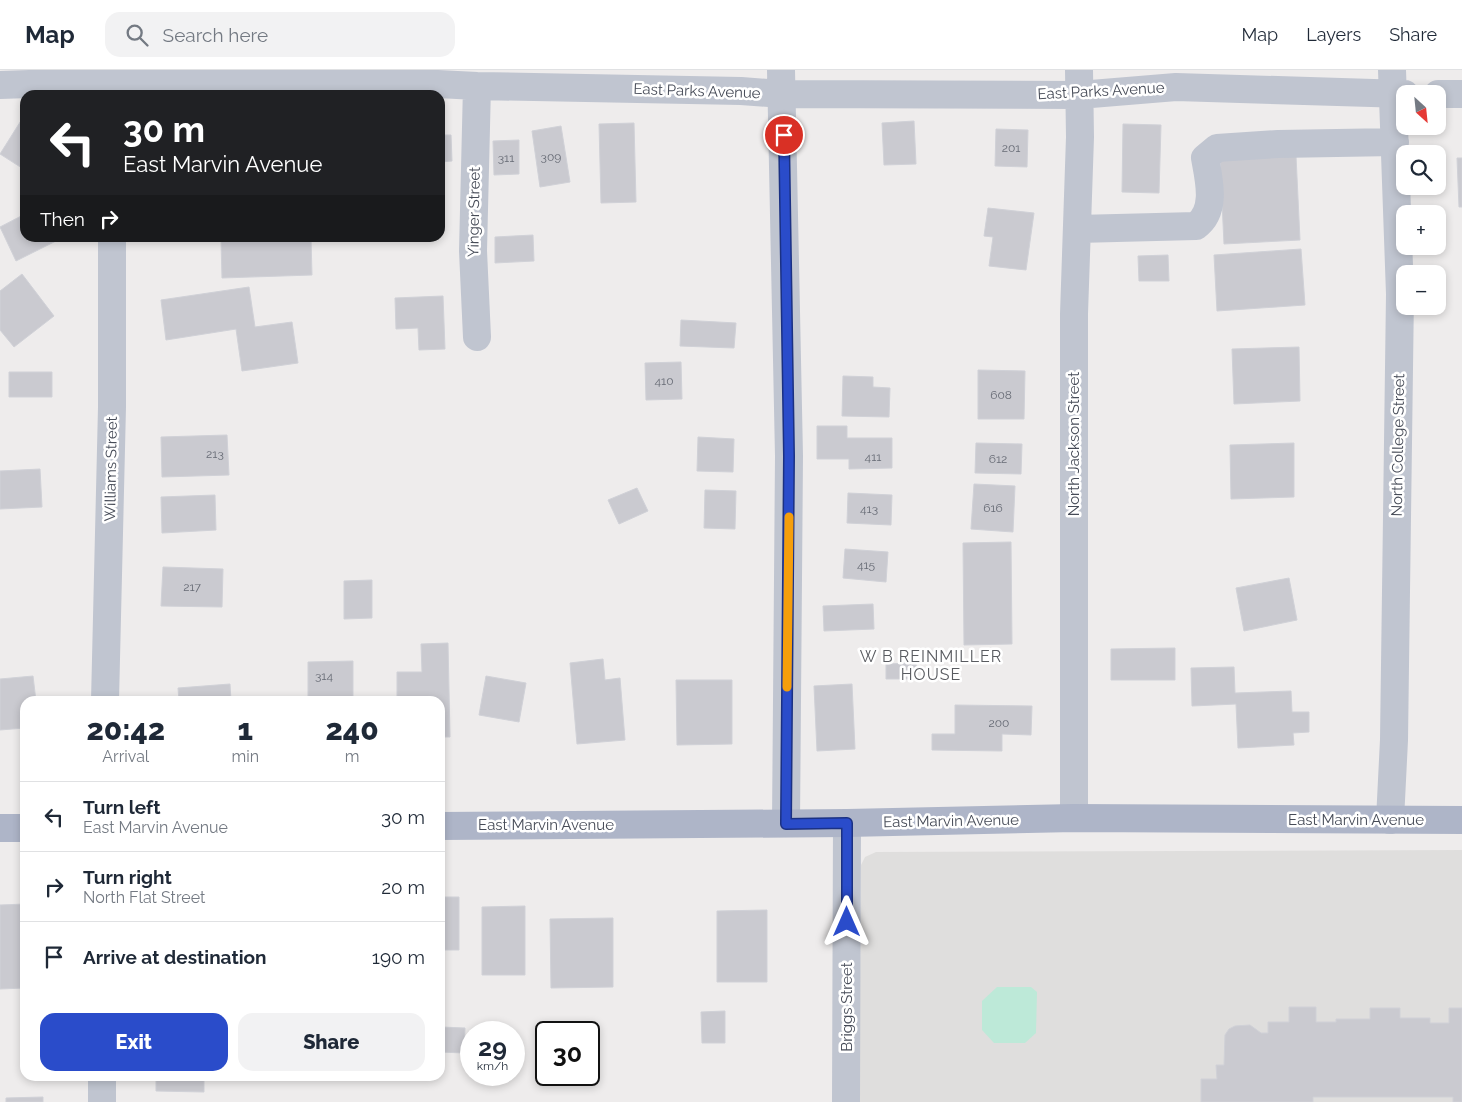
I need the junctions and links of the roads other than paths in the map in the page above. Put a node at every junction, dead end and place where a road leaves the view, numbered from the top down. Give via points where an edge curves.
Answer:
1 (111, 82) edge
2 (782, 82) edge
3 (1079, 82) edge
4 (0, 85) edge
5 (476, 86) junction
6 (1396, 86) edge
7 (1446, 94) edge
8 (1462, 94) edge
9 (1396, 105) edge
10 (1394, 142) junction
11 (1077, 229) junction
12 (112, 242) edge
13 (477, 337) dead end
14 (105, 696) edge
15 (1074, 818) junction
16 (1390, 820) junction
17 (1462, 820) edge
18 (847, 823) junction
19 (786, 824) junction
20 (445, 826) edge
21 (0, 828) edge
22 (20, 828) edge
23 (102, 1081) edge
24 (102, 1102) edge
25 (846, 1102) edge

1 - 4 street, East Parks Avenue
1 - 5 street, East Parks Avenue via 206,78 302,79
2 - 3 street, East Parks Avenue
2 - 5 street, East Parks Avenue via 741,91
2 - 19 street via 789,456
3 - 6 street, East Parks Avenue via 1176,87
3 - 11 street, North Jackson Street
5 - 13 street, Yinger Street via 473,251
7 - 8 street
9 - 10 street, North College Street
10 - 11 street via 1216,148 1205,158 1210,187 1208,213 1196,226
10 - 16 street, North College Street via 1400,294
11 - 15 street, North Jackson Street via 1074,314
12 - 14 street, Williams Street via 112,416
15 - 16 main road, East Marvin Avenue
15 - 18 main road, East Marvin Avenue
16 - 17 main road, East Marvin Avenue
18 - 19 main road, East Marvin Avenue
18 - 25 street, Briggs Street
19 - 20 main road, East Marvin Avenue
21 - 22 main road
23 - 24 street

